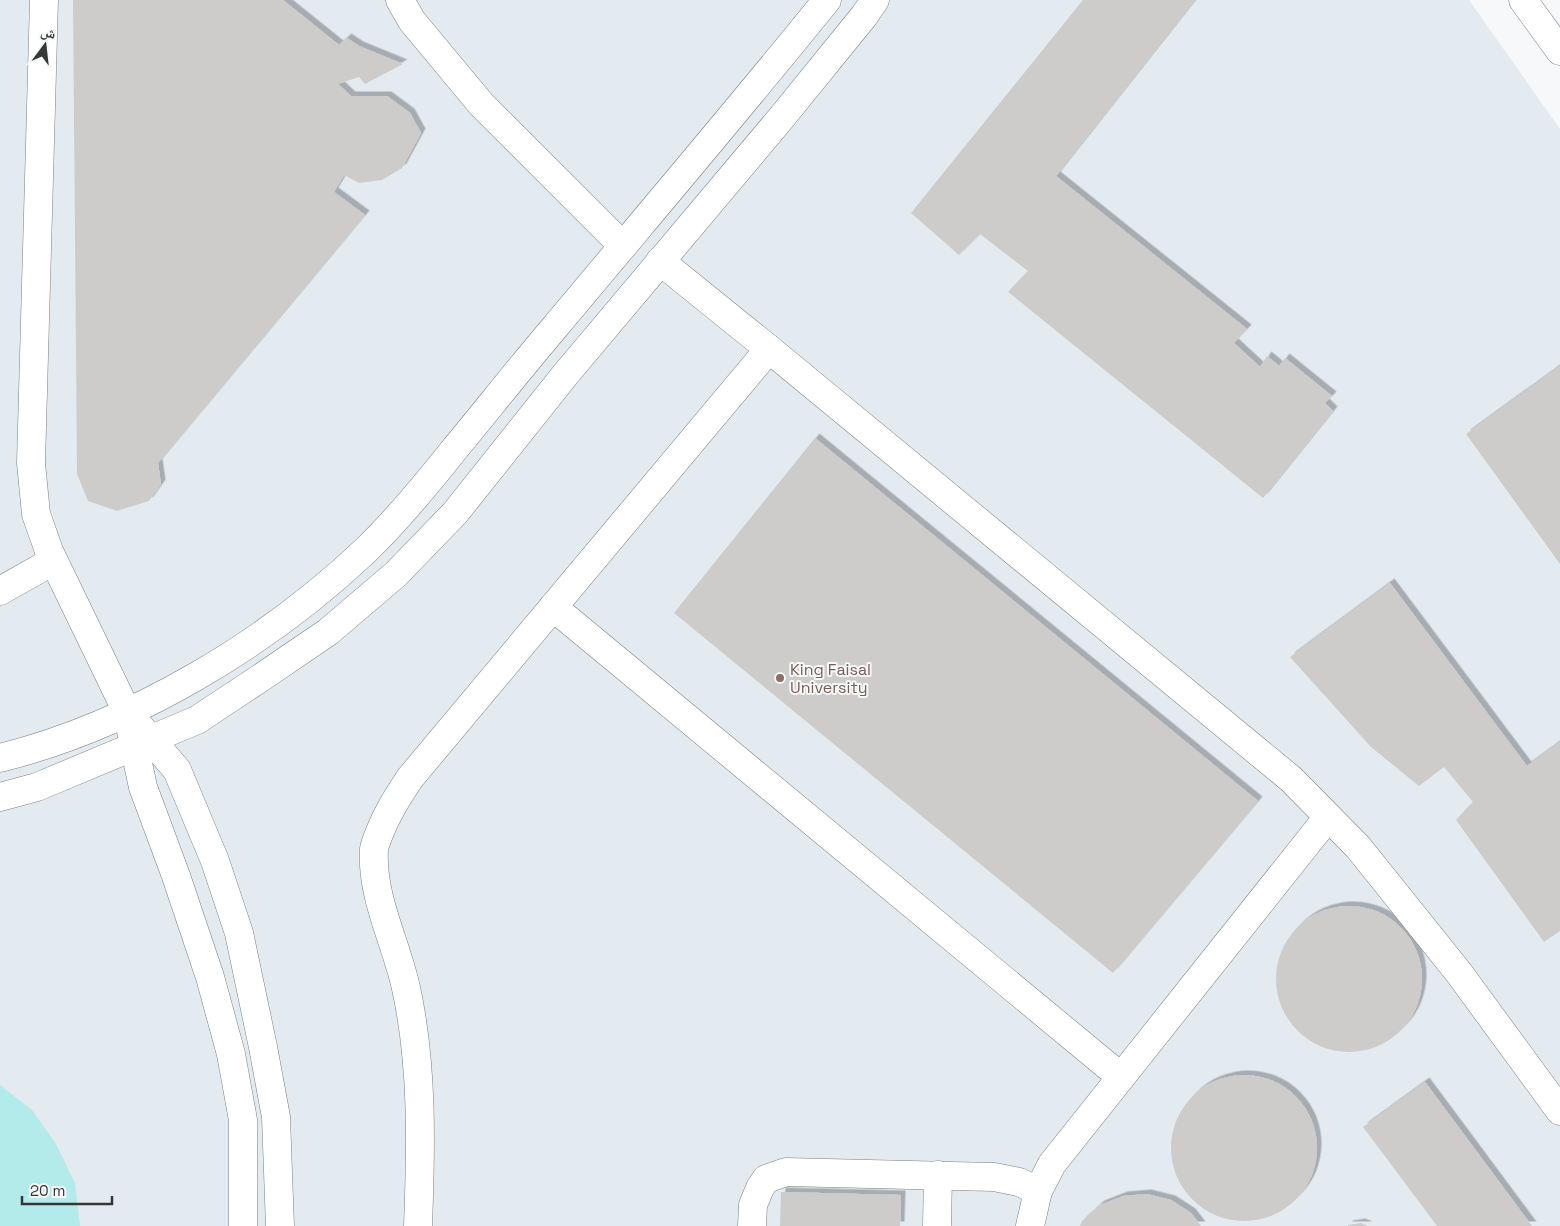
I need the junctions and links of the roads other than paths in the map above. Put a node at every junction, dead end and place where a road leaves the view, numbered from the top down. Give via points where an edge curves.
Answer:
1 (44, 0) edge
2 (400, 0) edge
3 (827, 0) edge
4 (875, 0) edge
5 (1523, 0) edge
6 (1560, 51) edge
7 (623, 246) junction
8 (660, 261) junction
9 (769, 348) junction
10 (54, 561) junction
11 (0, 591) edge
12 (553, 607) junction
13 (127, 712) junction
14 (142, 743) junction
15 (0, 758) edge
16 (0, 797) edge
17 (1328, 817) junction
18 (1121, 1077) junction
19 (1560, 1111) edge
20 (938, 1176) junction
21 (1038, 1192) junction
22 (243, 1226) edge
23 (280, 1226) edge
24 (418, 1226) edge
25 (752, 1226) edge
26 (937, 1226) edge
27 (1030, 1226) edge

1 - 10 street via 31,463 36,514
2 - 7 street via 412,22 481,104
3 - 7 street
4 - 8 street via 782,118
5 - 6 street
7 - 13 street via 424,487 367,549 309,601 242,648 182,685
8 - 9 street
8 - 14 street via 455,513 396,574 328,632 259,679 197,720
9 - 12 street
9 - 17 street via 1291,779
10 - 11 street
10 - 13 street
12 - 18 street
12 - 24 street via 410,778 387,814 374,846 374,871 406,988 416,1048 421,1144
13 - 14 street
13 - 15 street via 88,730
14 - 16 street via 37,787
14 - 22 street via 142,787 210,977 231,1054 243,1120
14 - 23 street via 177,770 215,861 238,934 276,1117
17 - 18 street
17 - 19 street via 1358,847 1460,974
18 - 21 street via 1052,1164
20 - 21 street via 994,1177 1019,1182
20 - 25 street via 786,1172 766,1179 760,1188 753,1205
20 - 26 street
21 - 27 street

